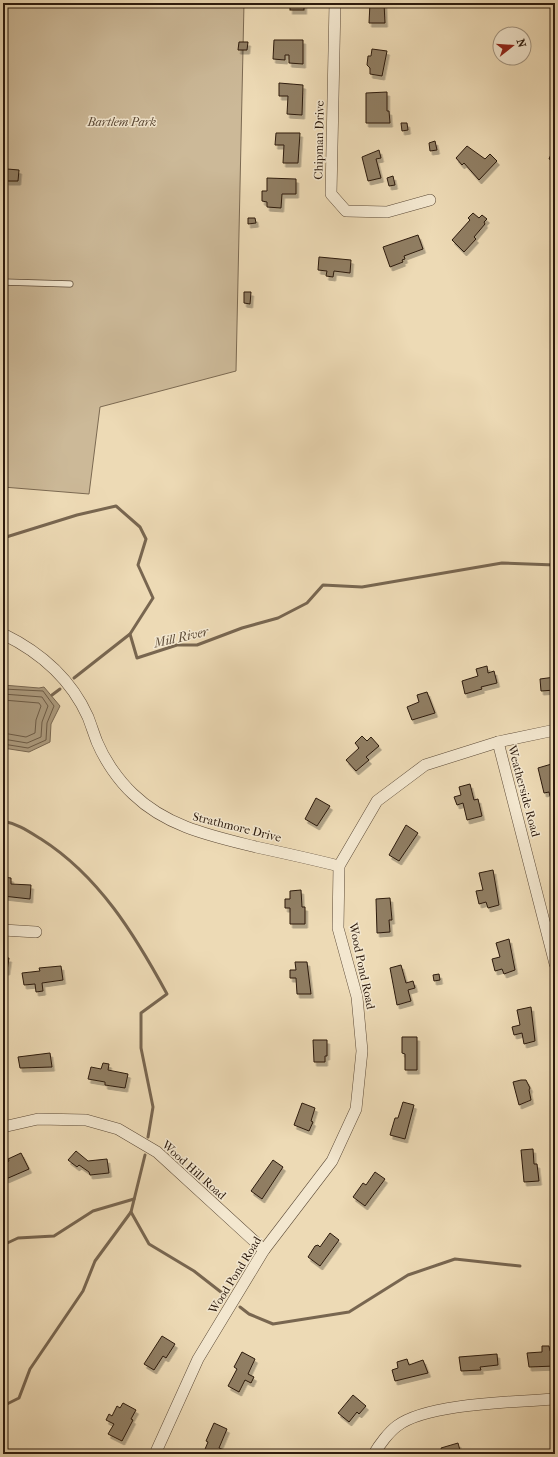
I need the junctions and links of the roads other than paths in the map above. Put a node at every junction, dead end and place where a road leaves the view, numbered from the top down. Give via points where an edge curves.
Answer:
1 (335, 3) edge
2 (430, 200) dead end
3 (3, 282) edge
4 (70, 284) dead end
5 (3, 634) edge
6 (555, 730) edge
7 (498, 742) junction
8 (339, 866) junction
9 (3, 930) edge
10 (36, 932) dead end
11 (555, 964) edge
12 (3, 1127) edge
13 (264, 1250) junction
14 (555, 1399) edge
15 (155, 1454) edge
16 (374, 1454) edge

1 - 2 street, Chipman Drive via 331,194 346,211 387,212
3 - 4 lane
5 - 8 street, Strathmore Drive via 23,644 53,666 87,716 98,744 113,770 133,794 160,815 186,828 217,838
6 - 7 street, Wood Pond Road
7 - 8 street, Wood Pond Road via 425,765 377,800
7 - 11 street, Weatherside Road
8 - 13 street, Wood Pond Road via 338,928 357,997 362,1051 356,1109 332,1161
9 - 10 street
12 - 13 street, Wood Hill Road via 38,1119 86,1120 118,1129 157,1152
13 - 15 street, Wood Pond Road via 198,1358
14 - 16 street via 446,1408 427,1412 396,1426

